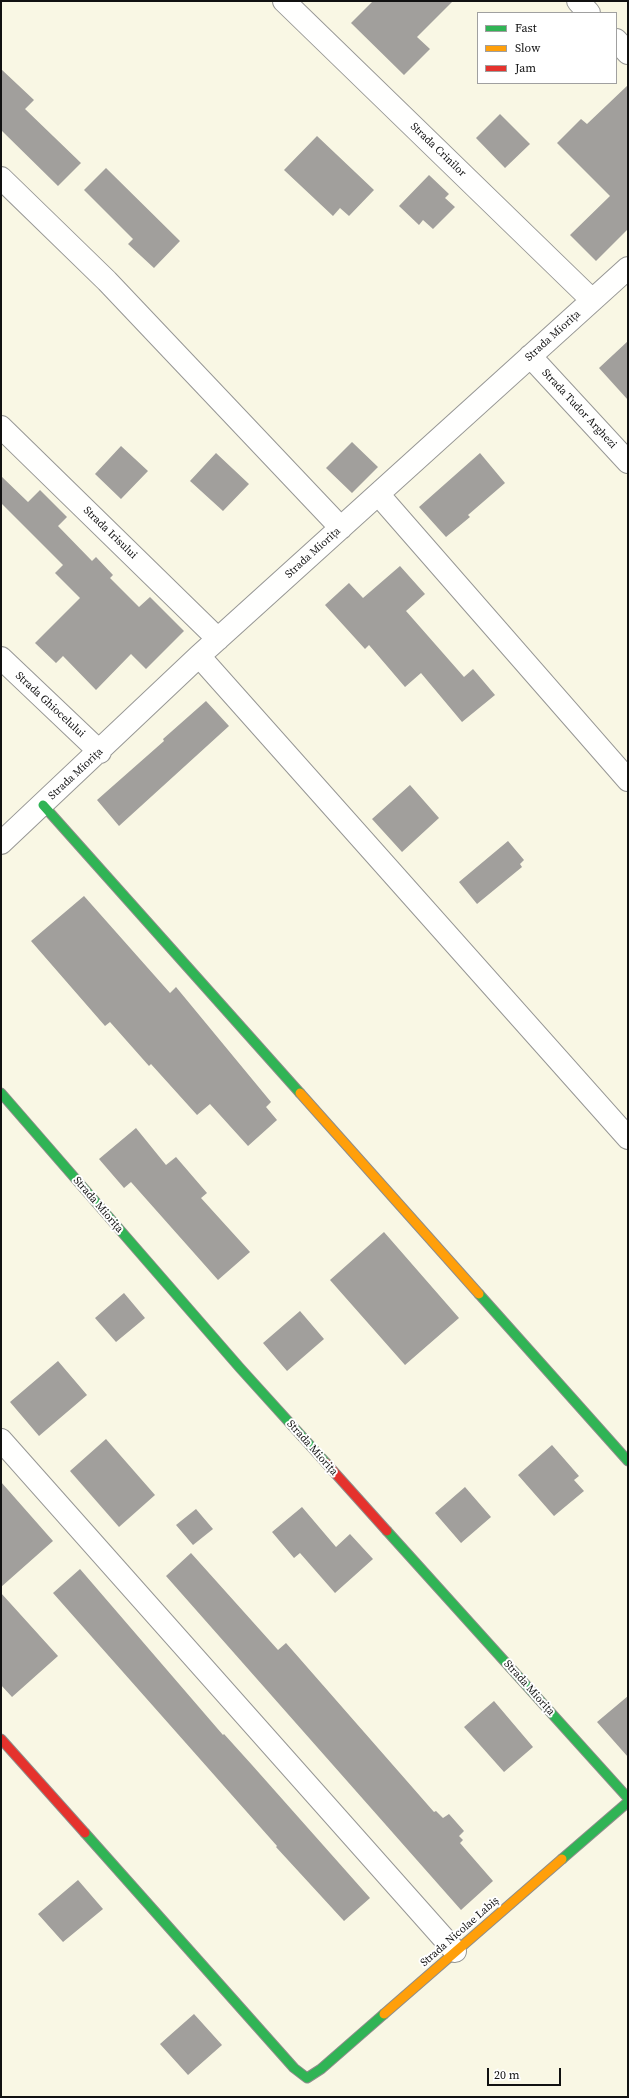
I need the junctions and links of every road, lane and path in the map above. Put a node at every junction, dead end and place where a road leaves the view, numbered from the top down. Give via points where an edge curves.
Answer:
1 (284, 1) edge
2 (578, 1) edge
3 (588, 12) edge
4 (617, 41) edge
5 (628, 52) edge
6 (1, 178) edge
7 (628, 268) edge
8 (592, 300) junction
9 (530, 356) junction
10 (1, 426) edge
11 (628, 462) edge
12 (378, 494) junction
13 (341, 528) junction
14 (218, 639) junction
15 (199, 656) junction
16 (1, 658) edge
17 (100, 752) junction
18 (628, 780) edge
19 (43, 805) junction
20 (1, 843) edge
21 (1, 1093) edge
22 (628, 1138) edge
23 (1, 1440) edge
24 (628, 1462) edge
25 (1, 1739) edge
26 (628, 1798) edge
27 (628, 1802) edge
28 (455, 1952) junction

1 - 8 street, Strada Crinilor
2 - 3 street
4 - 5 street
6 - 13 street via 107,281
7 - 8 street, Strada Miorița
8 - 9 street, Strada Miorița
9 - 11 street, Strada Tudor Arghezi
9 - 12 street, Strada Miorița
10 - 14 street, Strada Irisului
12 - 13 street, Strada Miorița
12 - 18 street
13 - 14 street, Strada Miorița
14 - 15 street, Strada Miorița
15 - 17 street, Strada Miorița
15 - 22 street
16 - 17 street, Strada Ghiocelului
17 - 19 street, Strada Miorița
19 - 20 street, Strada Miorița
19 - 24 street
21 - 26 street, Strada Miorița via 240,1368
23 - 28 street
25 - 28 street, Strada Nicolae Labiș via 294,2068 307,2078 321,2069
27 - 28 street, Strada Nicolae Labiș

